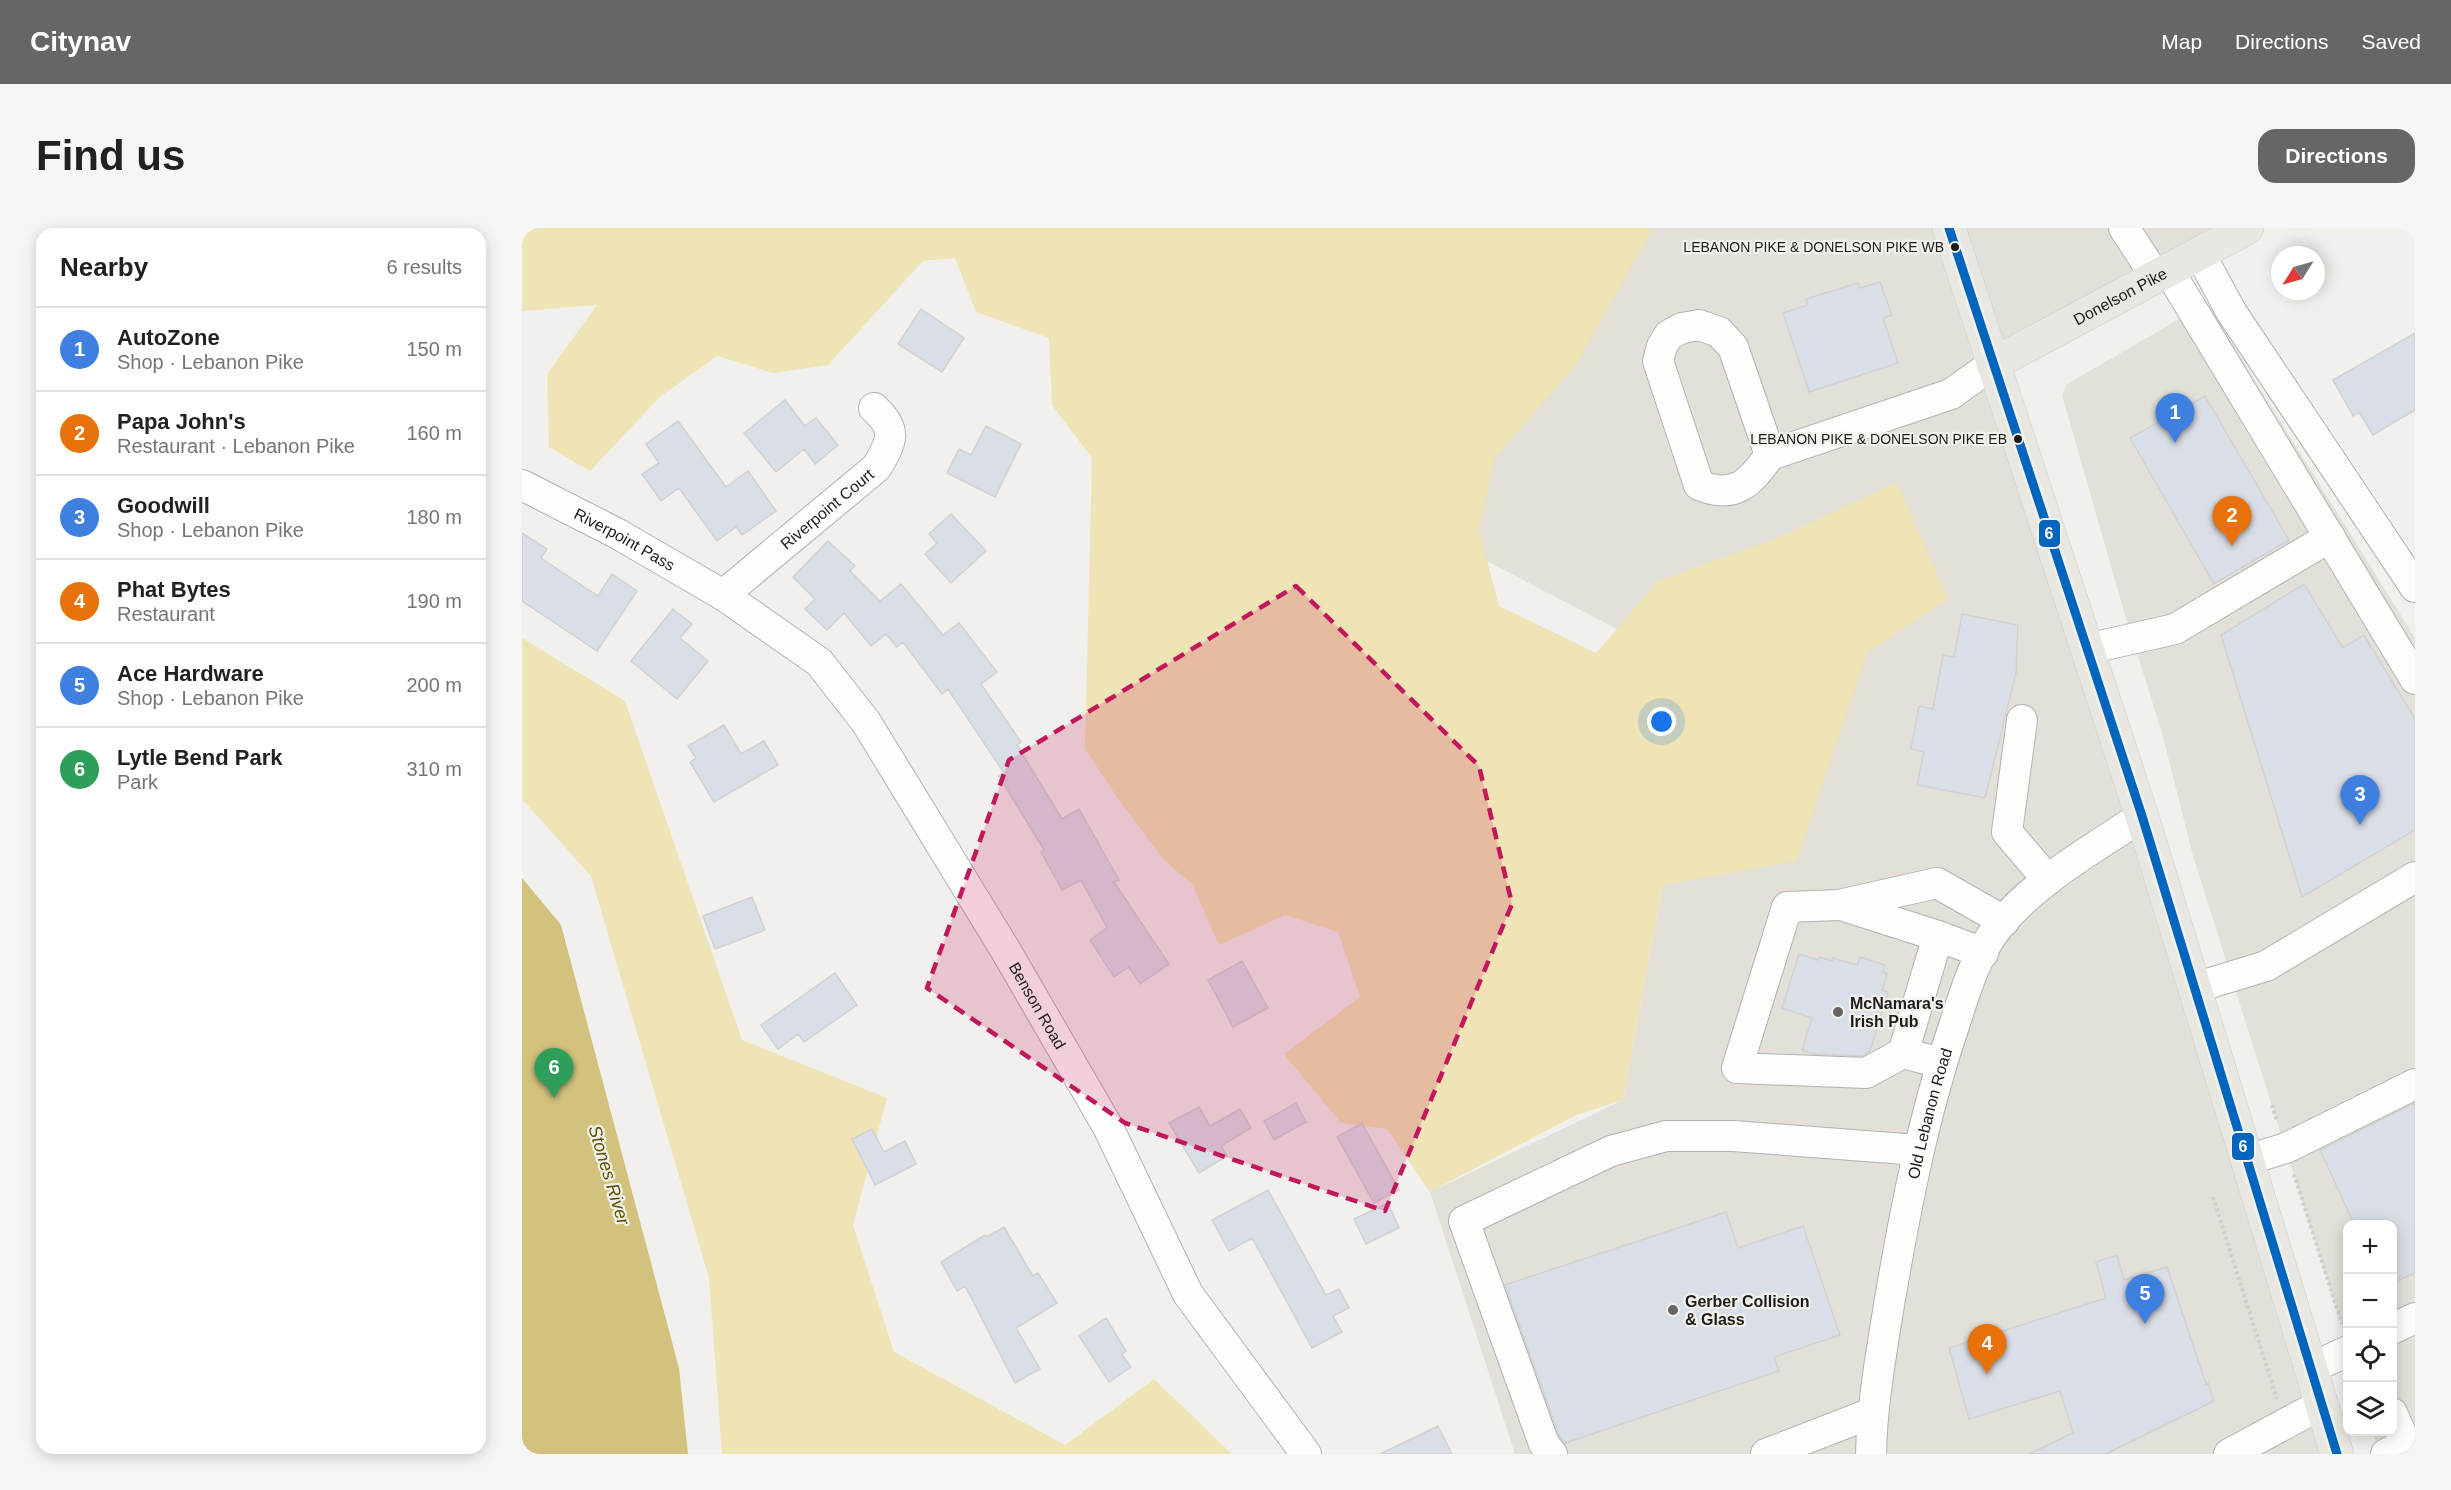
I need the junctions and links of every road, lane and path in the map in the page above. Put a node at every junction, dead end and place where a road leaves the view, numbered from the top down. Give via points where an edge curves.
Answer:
1 (1949, 228) edge
2 (2124, 228) edge
3 (2247, 228) edge
4 (2200, 254) junction
5 (2162, 274) junction
6 (1993, 364) junction
7 (874, 408) dead end
8 (1770, 455) junction
9 (522, 485) edge
10 (2330, 537) junction
11 (2415, 587) edge
12 (723, 595) junction
13 (2087, 649) junction
14 (2415, 679) edge
15 (2022, 720) dead end
16 (2142, 816) junction
17 (2415, 877) edge
18 (2048, 880) junction
19 (1839, 905) junction
20 (2004, 921) junction
21 (1938, 936) junction
22 (1983, 953) junction
23 (2194, 988) junction
24 (1903, 1053) junction
25 (1941, 1063) junction
26 (2415, 1084) edge
27 (2272, 1105) dead end
28 (2286, 1148) junction
29 (1918, 1150) junction
30 (2247, 1160) junction
31 (2213, 1197) dead end
32 (2415, 1318) edge
33 (2394, 1328) edge
34 (2343, 1331) edge
35 (2343, 1343) edge
36 (2311, 1368) junction
37 (2322, 1404) junction
38 (1872, 1413) junction
39 (2285, 1424) junction
40 (1306, 1454) edge
41 (1552, 1454) edge
42 (1766, 1454) edge
43 (1871, 1454) edge
44 (2229, 1454) edge
45 (2337, 1454) edge

1 - 6 main road
2 - 5 street
3 - 4 main road, Donelson Pike
4 - 5 main road, Donelson Pike
4 - 11 street via 2232,313
5 - 6 main road, Donelson Pike
5 - 10 street
6 - 8 street via 1951,394
6 - 13 main road
7 - 12 street, Riverpoint Court via 890,430 886,452 877,467
8 - 8 street via 1753,480 1739,487 1725,492 1699,485 1658,361 1669,335 1699,325 1719,332 1733,347
9 - 12 street, Riverpoint Pass via 618,534
10 - 13 street via 2175,629
10 - 14 street
12 - 40 street, Benson Road via 819,662 866,722 1108,1127 1188,1294
13 - 16 main road
15 - 18 street via 2007,832
16 - 18 street, Old Lebanon Road
16 - 23 main road
17 - 23 street via 2266,966
18 - 20 street, Old Lebanon Road via 2031,891
19 - 20 street via 1937,883
19 - 21 street
19 - 24 street via 1787,907 1737,1068 1866,1073
20 - 22 street, Old Lebanon Road
21 - 22 street
21 - 24 street
22 - 25 street, Old Lebanon Road via 1973,970
23 - 30 main road
24 - 25 street
25 - 29 street, Old Lebanon Road
26 - 28 street
27 - 28 path
28 - 30 street
28 - 34 path
29 - 38 street, Old Lebanon Road
29 - 41 street via 1733,1136 1666,1136 1611,1152 1464,1221 1544,1444
30 - 36 main road
31 - 39 path
32 - 33 street
35 - 36 street
36 - 37 main road
37 - 39 street
37 - 45 main road
38 - 42 street
38 - 43 street, Old Lebanon Road
39 - 44 street

